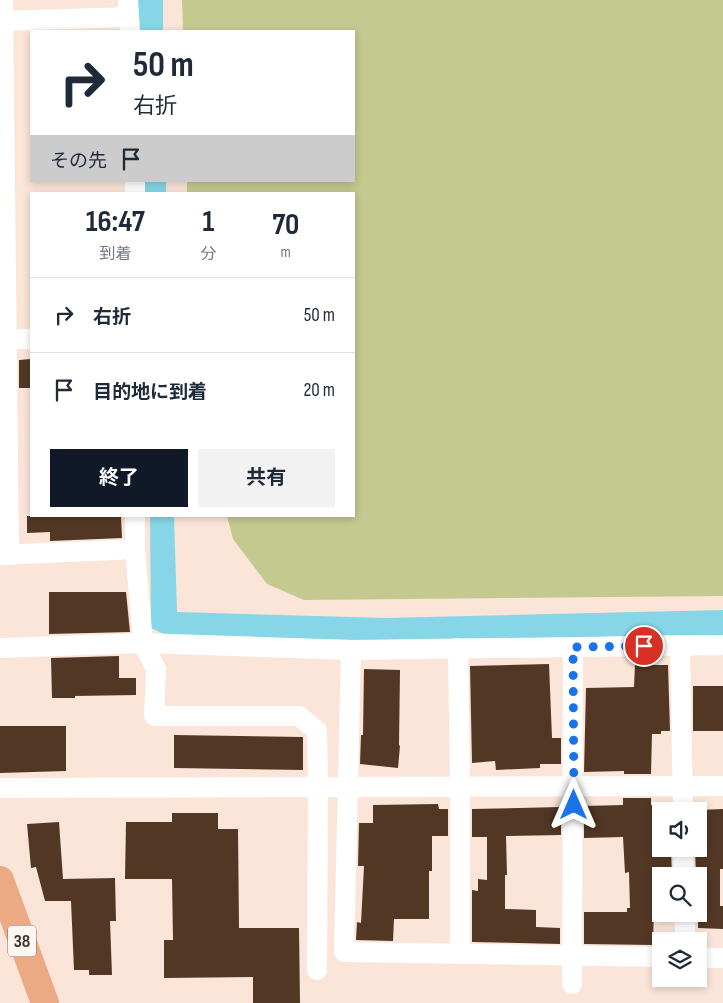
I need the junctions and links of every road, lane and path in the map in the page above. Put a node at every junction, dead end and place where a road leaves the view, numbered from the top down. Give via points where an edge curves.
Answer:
1 (3, 0) edge
2 (129, 16) edge
3 (2, 21) edge
4 (3, 339) edge
5 (30, 339) edge
6 (135, 517) edge
7 (136, 550) junction
8 (5, 555) edge
9 (143, 643) junction
10 (680, 645) junction
11 (723, 645) edge
12 (573, 647) junction
13 (0, 648) edge
14 (458, 648) junction
15 (351, 650) junction
16 (574, 786) junction
17 (682, 786) junction
18 (723, 786) edge
19 (318, 787) junction
20 (349, 787) junction
21 (460, 787) junction
22 (0, 788) edge
23 (683, 802) edge
24 (3, 896) edge
25 (460, 954) junction
26 (572, 956) junction
27 (652, 957) edge
28 (707, 958) edge
29 (723, 958) edge
30 (316, 970) dead end
31 (572, 984) dead end
32 (45, 1003) edge

1 - 3 street
2 - 3 street
3 - 4 street
4 - 5 street
4 - 8 street
6 - 7 street
7 - 8 street
7 - 9 street
9 - 13 street
9 - 15 street
9 - 19 street via 156,669 154,716 299,716 317,731
10 - 11 street
10 - 12 street
10 - 17 street
12 - 14 street
12 - 16 street
14 - 15 street
14 - 21 street
15 - 20 street
16 - 17 street
16 - 21 street
16 - 26 street
17 - 18 street
17 - 23 street
19 - 20 street
19 - 22 street
19 - 30 street
20 - 21 street
20 - 25 street via 344,952
21 - 25 street
24 - 32 main road, 38
25 - 26 street
26 - 27 street
26 - 31 street
28 - 29 street

